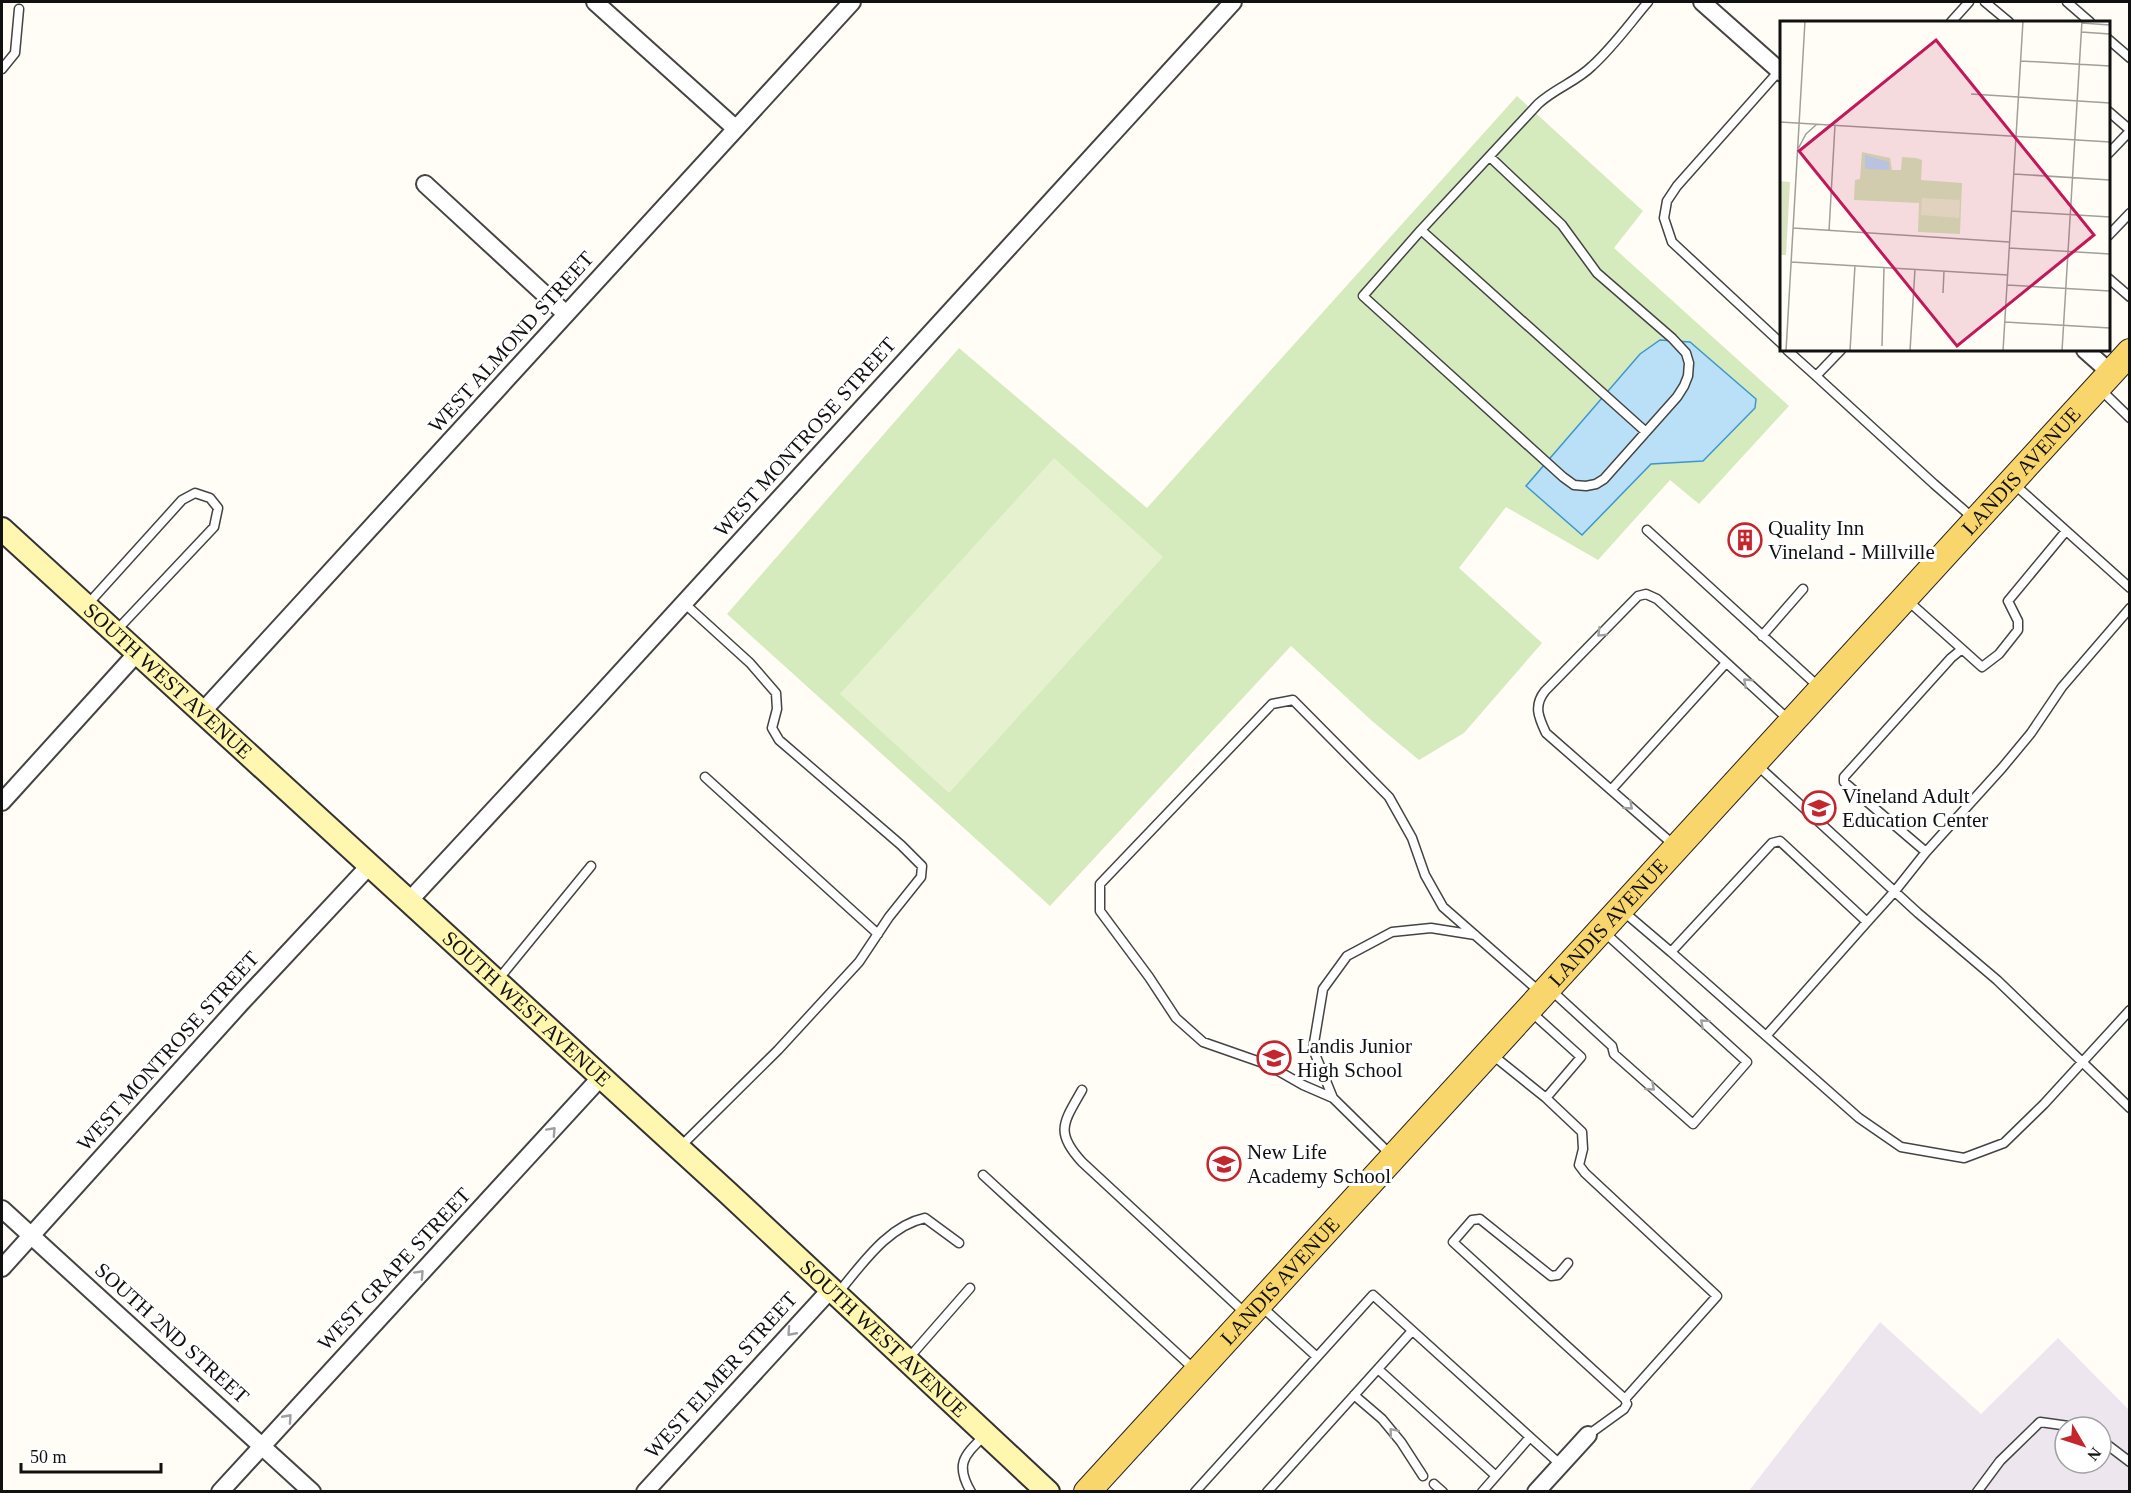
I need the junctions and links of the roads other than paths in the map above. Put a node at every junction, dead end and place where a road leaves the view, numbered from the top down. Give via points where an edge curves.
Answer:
1 (595, 2) edge
2 (852, 2) edge
3 (1233, 2) edge
4 (1648, 2) edge
5 (1969, 2) edge
6 (1985, 2) edge
7 (2067, 2) edge
8 (1711, 6) edge
9 (19, 9) dead end
10 (1952, 21) edge
11 (2008, 21) edge
12 (2089, 21) edge
13 (2110, 40) edge
14 (2130, 58) edge
15 (2, 69) edge
16 (1780, 72) edge
17 (2110, 112) edge
18 (735, 128) junction
19 (2130, 130) edge
20 (2110, 153) edge
21 (1490, 157) junction
22 (424, 184) dead end
23 (2130, 213) edge
24 (1421, 230) junction
25 (2110, 235) edge
26 (2110, 279) edge
27 (2130, 297) edge
28 (566, 314) junction
29 (1780, 342) edge
30 (1788, 351) edge
31 (1840, 351) edge
32 (2086, 351) edge
33 (2130, 352) edge
34 (1816, 376) junction
35 (2104, 380) junction
36 (2130, 418) edge
37 (1646, 432) junction
38 (2011, 482) junction
39 (1976, 520) junction
40 (2, 529) edge
41 (1647, 530) dead end
42 (2066, 531) junction
43 (2130, 588) edge
44 (1803, 589) dead end
45 (1904, 597) junction
46 (684, 603) junction
47 (86, 606) junction
48 (2130, 609) edge
49 (114, 632) junction
50 (1762, 636) junction
51 (1962, 649) junction
52 (137, 653) junction
53 (1726, 663) junction
54 (1820, 688) junction
55 (202, 712) junction
56 (1790, 721) junction
57 (1754, 762) junction
58 (705, 777) dead end
59 (1611, 790) junction
60 (2, 802) edge
61 (1676, 847) junction
62 (1926, 852) junction
63 (370, 865) junction
64 (591, 866) dead end
65 (1895, 891) junction
66 (409, 901) junction
67 (1620, 909) junction
68 (1866, 922) junction
69 (1601, 929) junction
70 (878, 934) junction
71 (1475, 935) junction
72 (1671, 952) junction
73 (497, 982) junction
74 (1540, 997) junction
75 (2130, 1010) edge
76 (1766, 1036) junction
77 (1489, 1052) junction
78 (2082, 1062) junction
79 (601, 1077) junction
80 (1082, 1090) dead end
81 (1333, 1098) junction
82 (1546, 1098) junction
83 (2130, 1108) edge
84 (679, 1148) junction
85 (1393, 1157) junction
86 (982, 1175) dead end
87 (2, 1209) edge
88 (31, 1235) junction
89 (959, 1243) dead end
90 (1568, 1263) dead end
91 (2, 1268) edge
92 (970, 1288) dead end
93 (834, 1291) junction
94 (1253, 1310) junction
95 (1413, 1330) junction
96 (1317, 1357) junction
97 (907, 1360) junction
98 (1378, 1369) junction
99 (1197, 1371) junction
100 (1354, 1395) junction
101 (1625, 1399) junction
102 (2053, 1424) edge
103 (986, 1433) junction
104 (1588, 1435) joint
105 (1530, 1437) junction
106 (262, 1446) junction
107 (2113, 1449) edge
108 (2130, 1462) edge
109 (1561, 1465) junction
110 (1424, 1476) dead end
111 (1496, 1476) junction
112 (1434, 1484) dead end
113 (220, 1491) edge
114 (312, 1491) edge
115 (645, 1491) edge
116 (971, 1491) edge
117 (1048, 1491) edge
118 (1087, 1491) edge
119 (1195, 1491) edge
120 (1268, 1491) edge
121 (1443, 1491) edge
122 (1482, 1491) edge
123 (1536, 1491) edge
124 (1977, 1491) edge

1 - 18 street
2 - 18 street, WEST ALMOND STREET
3 - 46 street, WEST MONTROSE STREET
4 - 21 lane via 1593,66 1548,94
5 - 10 lane
6 - 11 lane
7 - 12 lane
8 - 16 street
9 - 15 lane via 15,53
13 - 14 lane
16 - 29 lane via 1677,186 1667,201 1664,218 1672,242
17 - 19 lane
18 - 28 street, WEST ALMOND STREET
19 - 20 lane
21 - 24 lane
21 - 37 lane via 1562,225 1598,273 1686,353 1689,363 1684,386
22 - 28 street
23 - 25 lane
24 - 37 lane
24 - 37 lane via 1363,296 1563,477 1574,485 1596,484
26 - 27 lane
28 - 55 street, WEST ALMOND STREET
30 - 34 lane
31 - 34 lane
32 - 35 street
33 - 35 main road, LANDIS AVENUE
34 - 39 lane
35 - 36 lane
35 - 38 main road, LANDIS AVENUE
38 - 39 main road, LANDIS AVENUE
38 - 42 lane
39 - 45 main road, LANDIS AVENUE
40 - 47 street, SOUTH WEST AVENUE
41 - 50 lane
42 - 43 lane
42 - 51 lane via 2007,601 2018,621 2018,630 1999,654 1982,667
44 - 50 lane
45 - 51 lane
45 - 54 main road, LANDIS AVENUE
46 - 66 street, WEST MONTROSE STREET
46 - 70 lane via 750,663 776,693 772,728 779,740 921,866 921,877
47 - 49 street, SOUTH WEST AVENUE
47 - 49 lane via 182,500 195,493 210,498 218,508 214,527
48 - 62 lane via 2062,687 2002,768
49 - 52 street, SOUTH WEST AVENUE
50 - 54 lane
51 - 62 lane via 1844,777 1844,782
52 - 55 street, SOUTH WEST AVENUE
52 - 60 street
56 -> 53 lane
53 - 59 lane
53 -> 59 lane via 1657,599 1646,594 1638,596 1545,691 1538,707 1546,733
54 - 56 main road, LANDIS AVENUE
55 - 63 street, SOUTH WEST AVENUE
56 - 57 main road, LANDIS AVENUE
57 - 61 main road, LANDIS AVENUE
57 - 65 lane
58 - 70 lane
59 -> 61 lane
61 - 67 main road, LANDIS AVENUE
62 - 65 lane
63 - 66 street, SOUTH WEST AVENUE
63 - 88 street, WEST MONTROSE STREET
64 - 73 lane
65 - 68 lane
65 - 78 lane via 1997,980
66 - 73 street, SOUTH WEST AVENUE
67 - 69 main road, LANDIS AVENUE
67 - 72 lane
68 - 72 lane via 1780,841 1772,843
68 - 76 lane
69 - 74 main road, LANDIS AVENUE
74 -> 69 lane via 1612,1046 1614,1054 1693,1124 1747,1062
70 - 84 lane via 859,962 778,1050
71 - 74 lane
71 - 81 lane via 1431,928 1392,932 1347,956 1323,989 1313,1049
71 - 81 lane via 1443,907 1389,797 1293,700 1272,704 1100,884 1100,911 1182,1024 1203,1042 1266,1065
72 - 76 lane
73 - 79 street, SOUTH WEST AVENUE
74 - 77 main road, LANDIS AVENUE
74 - 82 lane via 1581,1057
75 - 78 lane
76 - 78 lane via 1858,1118 1901,1148 1964,1158 2004,1143
77 - 82 lane
77 - 85 main road, LANDIS AVENUE
78 - 83 lane
79 - 84 street, SOUTH WEST AVENUE
106 -> 79 street, WEST GRAPE STREET
80 - 94 lane via 1067,1117 1064,1135 1069,1148
81 - 85 lane
82 - 101 lane via 1582,1132 1579,1165 1585,1173 1717,1296
84 - 93 street, SOUTH WEST AVENUE
85 - 94 main road, LANDIS AVENUE
86 - 99 lane
87 - 88 street, SOUTH 2ND STREET
88 - 91 street, WEST MONTROSE STREET
88 - 106 street, SOUTH 2ND STREET
89 - 93 lane via 926,1218 912,1221 897,1230
90 - 101 lane via 1558,1275 1551,1276 1480,1219 1472,1220 1453,1242
92 - 97 lane
93 - 97 street, SOUTH WEST AVENUE
93 -> 115 street, WEST ELMER STREET
94 - 96 lane
94 - 99 main road, LANDIS AVENUE
95 - 96 lane via 1373,1295
95 - 98 lane
95 - 105 lane
96 - 119 lane
97 - 103 street, SOUTH WEST AVENUE
98 - 100 lane
98 - 111 lane
99 - 118 main road, LANDIS AVENUE
110 -> 100 lane via 1382,1419
100 - 120 lane
101 - 104 lane via 1624,1409
102 - 124 lane via 2040,1422 2000,1461
103 - 116 lane via 963,1464 963,1477
103 - 117 street, SOUTH WEST AVENUE
104 - 109 street
105 - 109 lane
105 - 111 lane
106 - 113 street, WEST GRAPE STREET
106 - 114 street, SOUTH 2ND STREET
107 - 108 lane
109 - 123 street
111 - 122 lane
112 - 121 lane

